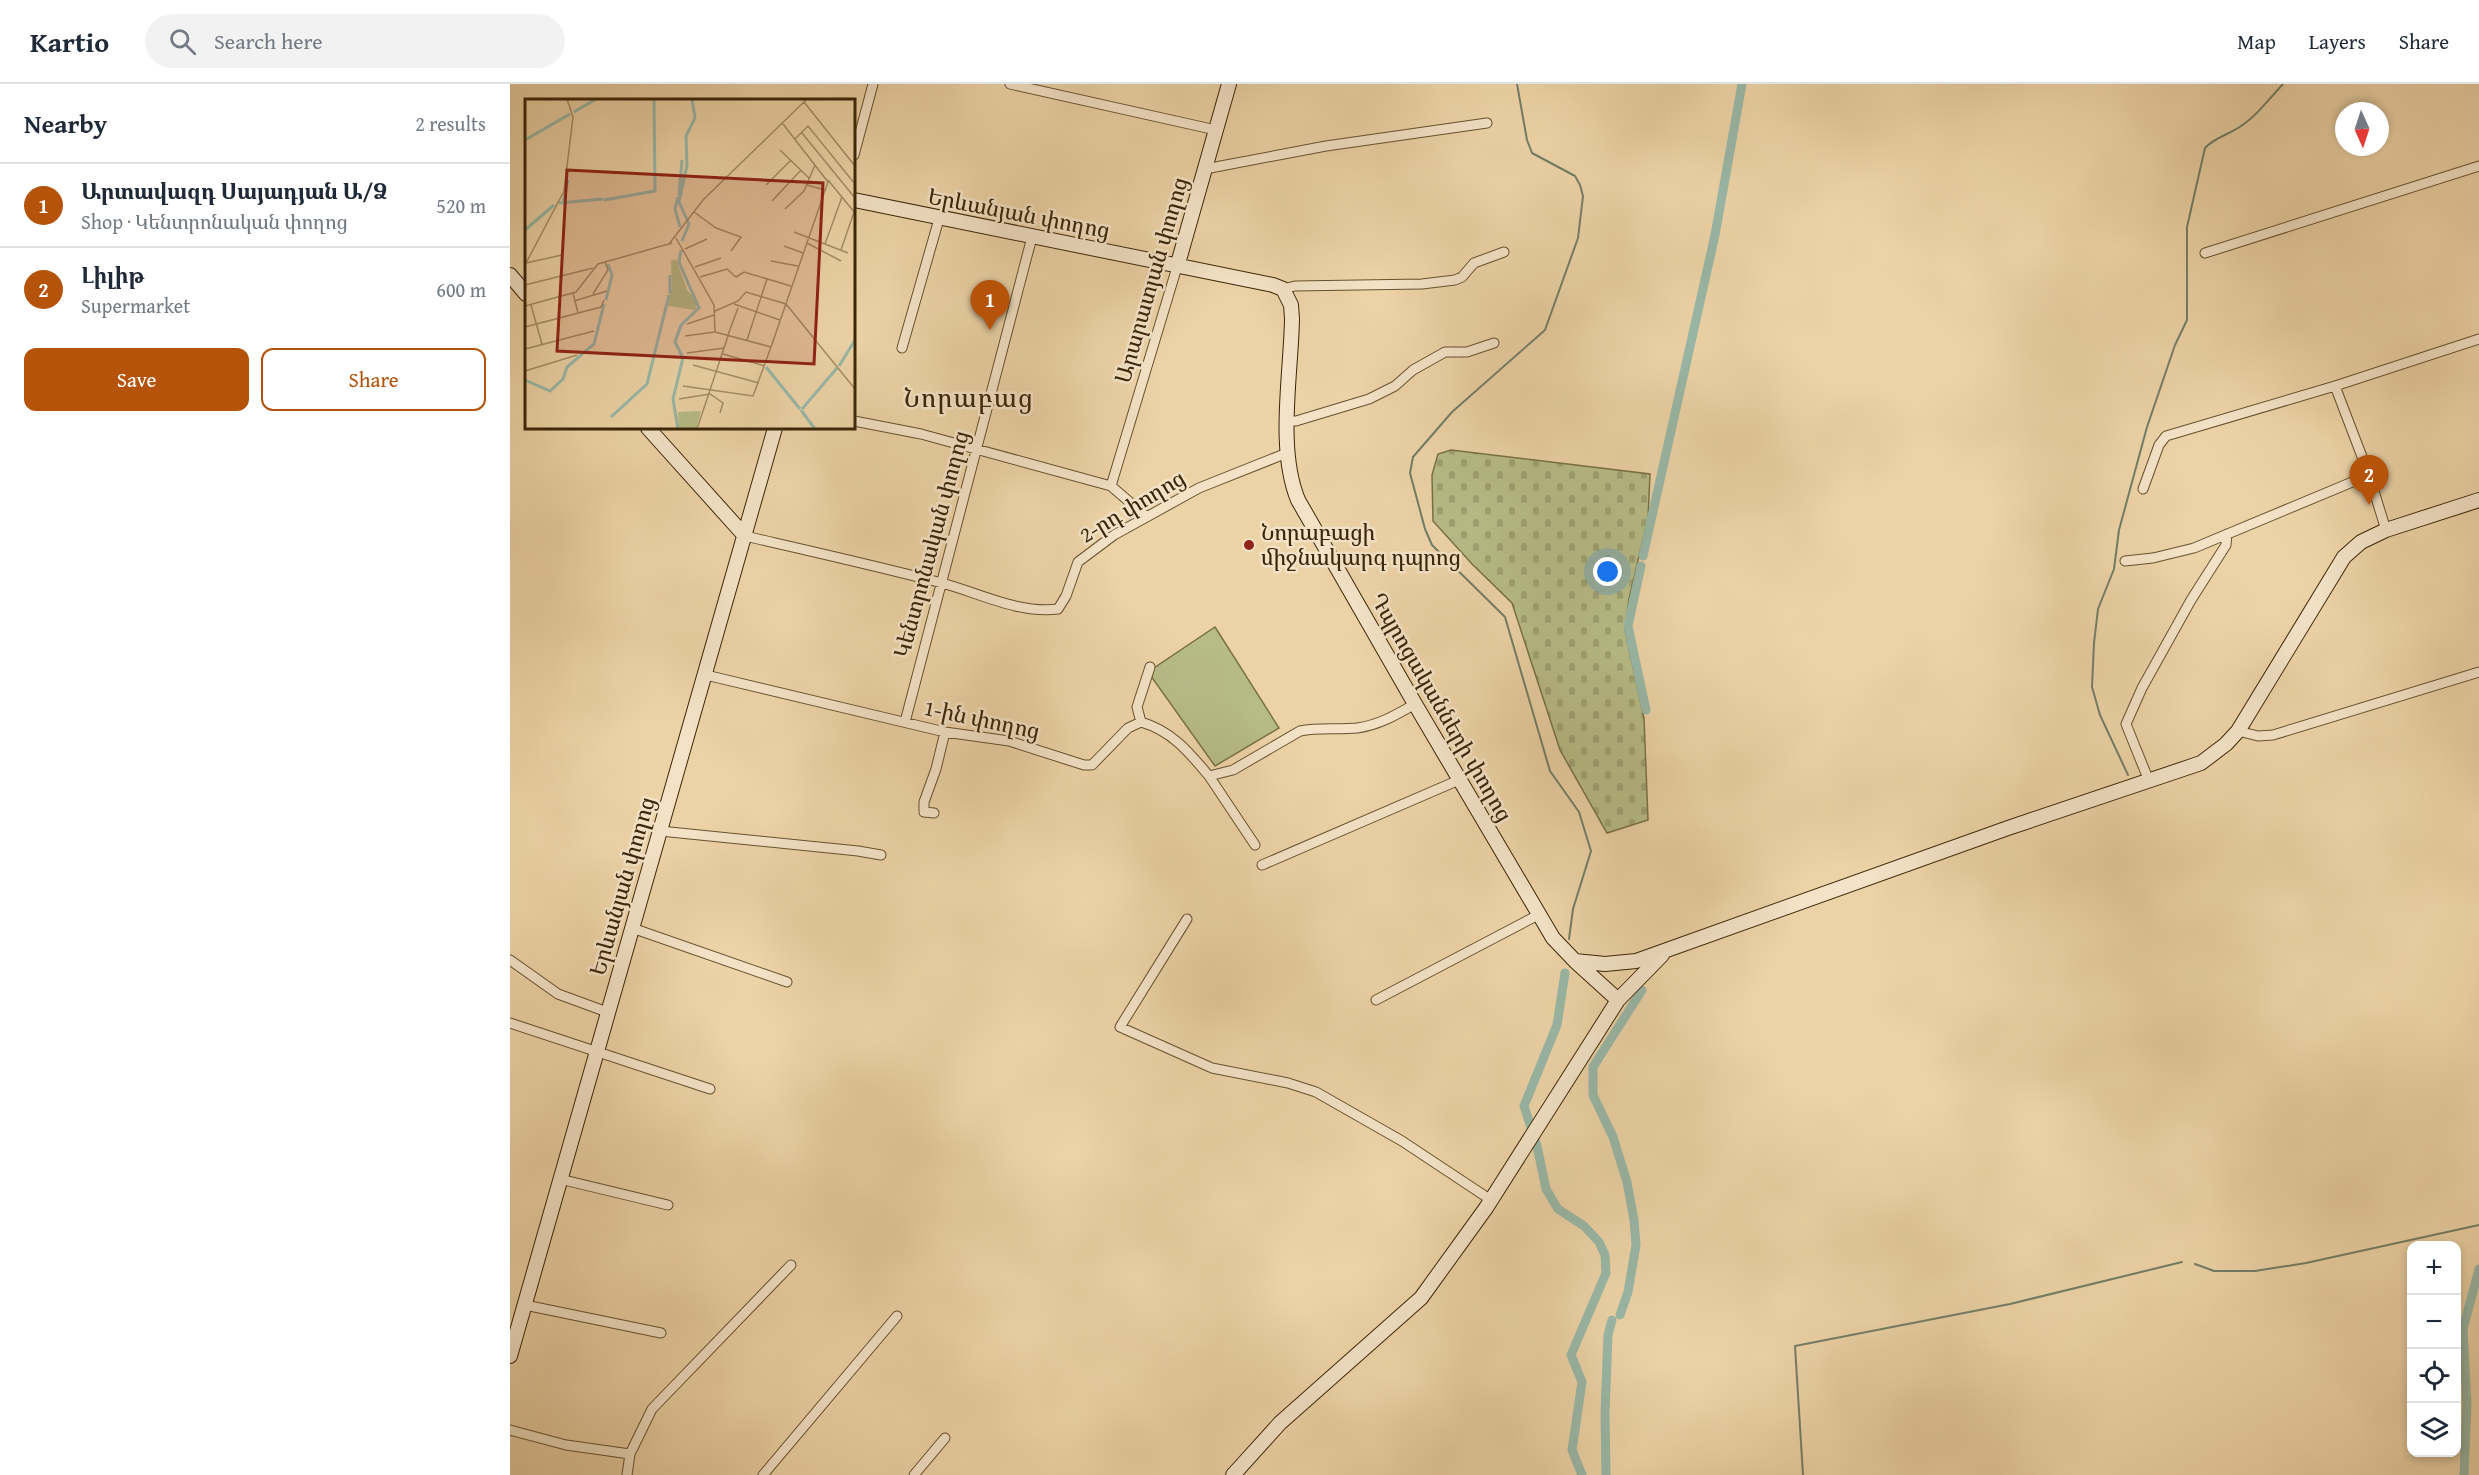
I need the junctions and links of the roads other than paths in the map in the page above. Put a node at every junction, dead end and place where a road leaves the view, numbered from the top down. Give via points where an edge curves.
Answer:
1 (873, 84) edge
2 (1010, 84) edge
3 (1229, 84) edge
4 (1487, 123) dead end
5 (1216, 130) junction
6 (855, 151) edge
7 (2479, 166) edge
8 (1205, 169) junction
9 (855, 200) edge
10 (939, 219) junction
11 (1032, 237) junction
12 (1504, 252) dead end
13 (2205, 253) dead end
14 (1177, 267) junction
15 (510, 276) edge
16 (1283, 289) junction
17 (525, 293) edge
18 (2479, 339) edge
19 (1494, 343) dead end
20 (902, 348) dead end
21 (2335, 386) junction
22 (855, 421) edge
23 (1288, 421) junction
24 (649, 429) edge
25 (775, 429) edge
26 (978, 449) junction
27 (1287, 453) junction
28 (2369, 475) junction
29 (1111, 486) junction
30 (2142, 489) dead end
31 (2479, 500) edge
32 (1147, 517) junction
33 (2386, 530) junction
34 (2227, 534) junction
35 (744, 536) junction
36 (2125, 561) dead end
37 (942, 583) junction
38 (1150, 667) dead end
39 (2479, 672) edge
40 (706, 675) junction
41 (1415, 704) junction
42 (905, 722) junction
43 (1141, 722) junction
44 (2238, 731) junction
45 (945, 732) junction
46 (1209, 776) junction
47 (1459, 780) junction
48 (2149, 782) junction
49 (934, 813) dead end
50 (660, 831) junction
51 (1255, 845) dead end
52 (880, 855) dead end
53 (1262, 865) dead end
54 (1540, 915) junction
55 (1187, 920) dead end
56 (632, 928) junction
57 (1667, 950) junction
58 (510, 960) edge
59 (1575, 961) junction
60 (787, 982) dead end
61 (1376, 1000) dead end
62 (1618, 1000) junction
63 (607, 1012) junction
64 (510, 1023) edge
65 (596, 1051) junction
66 (710, 1089) dead end
67 (560, 1179) junction
68 (1491, 1200) junction
69 (668, 1205) dead end
70 (791, 1265) dead end
71 (525, 1305) junction
72 (897, 1316) dead end
73 (661, 1333) dead end
74 (510, 1356) edge
75 (510, 1430) edge
76 (945, 1438) dead end
77 (630, 1454) junction
78 (627, 1475) edge
79 (763, 1475) edge
80 (914, 1475) edge
81 (1233, 1475) edge

1 - 6 street
2 - 5 street
3 - 5 main road, Արարատյան փողոց
4 - 8 street via 1326,146
5 - 8 main road, Արարատյան փողոց
7 - 13 street
8 - 14 main road, Արարատյան փողոց
9 - 10 main road, Երևանյան փողոց
10 - 11 main road, Երևանյան փողոց
10 - 20 street
11 - 14 main road, Երևանյան փողոց
11 - 26 street, Կենտրոնական փողոց
12 - 16 street via 1474,263 1455,280
14 - 16 main road
14 - 29 street, Արարատյան փողոց
15 - 17 main road
16 - 23 main road, Դպրոցականների փողոց via 1291,305 1292,319
18 - 21 street
19 - 23 street via 1467,352 1444,352 1369,399
21 - 28 street
21 - 30 street via 2166,436
22 - 26 street
23 - 27 main road, Դպրոցականների փողոց
24 - 35 main road
25 - 35 main road, Երևանյան փողոց
26 - 29 street
26 - 37 street, Կենտրոնական փողոց
27 - 32 street, 2-րդ փողոց via 1199,488
27 - 41 main road, Դպրոցականների փողոց via 1298,500
28 - 33 street
28 - 34 street
29 - 32 street
31 - 33 main road
32 - 37 street, 2-րդ փողոց via 1078,562 1058,609 1045,611 1010,604
33 - 44 main road via 2361,542 2344,557
34 - 36 street via 2194,548
34 - 48 street via 2226,545 2147,678 2126,724
35 - 37 street, 2-րդ փողոց
35 - 40 main road, Երևանյան փողոց
37 - 42 street, Կենտրոնական փողոց
38 - 43 street via 1137,707
39 - 44 street via 2273,735
40 - 42 street, 1-ին փողոց
40 - 50 main road, Երևանյան փողոց
41 - 46 street via 1381,723 1300,731 1233,770
41 - 47 main road, Դպրոցականների փողոց
42 - 45 street, 1-ին փողոց
43 - 45 street, 1-ին փողոց via 1128,728 1092,765 1070,762 1009,741
43 - 46 street via 1174,738
44 - 48 main road via 2201,762
45 - 49 street via 924,802 924,812
46 - 51 street
47 - 53 street
47 - 54 main road, Դպրոցականների փողոց
48 - 57 main road
50 - 52 street
50 - 56 main road, Երևանյան փողոց
54 - 59 main road, Դպրոցականների փողոց via 1553,938
54 - 61 street
55 - 68 street via 1120,1027 1212,1068 1316,1092 1402,1141
56 - 60 street
56 - 63 main road, Երևանյան փողոց
57 - 59 main road via 1636,961
57 - 62 main road
58 - 63 street via 558,994
59 - 62 main road, Դպրոցականների փողոց
62 - 68 main road
63 - 65 main road, Երևանյան փողոց
64 - 65 street
65 - 66 street
65 - 67 main road, Երևանյան փողոց
67 - 69 street
67 - 71 main road, Երևանյան փողոց
68 - 81 main road via 1421,1298 1280,1423
70 - 77 street via 652,1409
71 - 73 street
71 - 74 main road, Երևանյան փողոց
72 - 79 street
75 - 77 street via 566,1445
76 - 80 street
77 - 78 street

